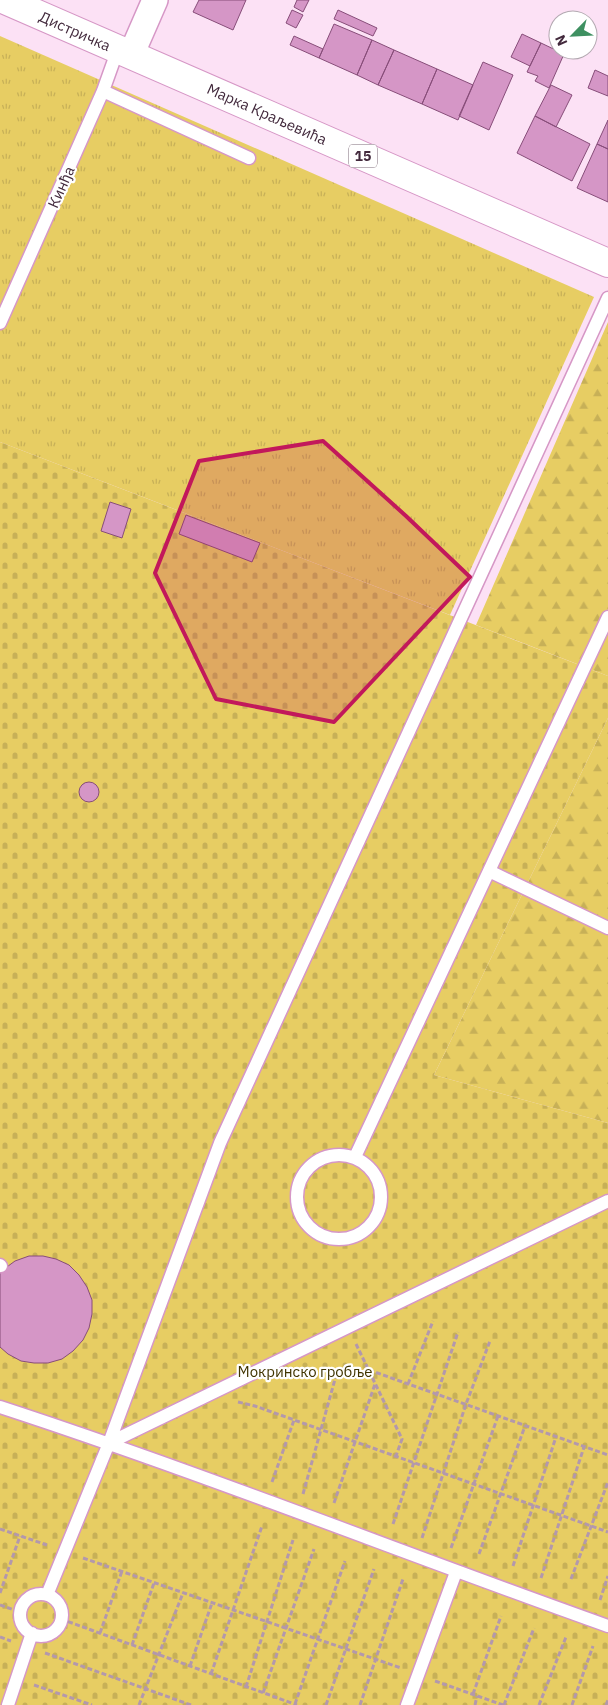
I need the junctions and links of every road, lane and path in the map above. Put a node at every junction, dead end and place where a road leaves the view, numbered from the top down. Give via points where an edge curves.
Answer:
1 (5, 0) edge
2 (155, 0) edge
3 (124, 52) junction
4 (103, 91) junction
5 (249, 158) dead end
6 (608, 263) edge
7 (608, 298) edge
8 (0, 323) edge
9 (608, 617) edge
10 (604, 639) edge
11 (489, 871) junction
12 (608, 928) edge
13 (355, 1157) junction
14 (608, 1201) edge
15 (433, 1321) dead end
16 (348, 1327) junction
17 (458, 1332) dead end
18 (490, 1341) dead end
19 (368, 1370) junction
20 (337, 1372) dead end
21 (375, 1384) junction
22 (408, 1384) junction
23 (437, 1394) junction
24 (208, 1395) junction
25 (466, 1404) junction
26 (0, 1407) edge
27 (498, 1416) junction
28 (294, 1420) junction
29 (524, 1426) junction
30 (321, 1429) junction
31 (556, 1437) junction
32 (355, 1441) junction
33 (109, 1443) junction
34 (584, 1447) junction
35 (396, 1456) junction
36 (608, 1456) edge
37 (413, 1462) junction
38 (443, 1473) junction
39 (271, 1482) dead end
40 (608, 1482) edge
41 (474, 1484) junction
42 (500, 1493) junction
43 (302, 1495) dead end
44 (334, 1502) dead end
45 (534, 1505) junction
46 (562, 1515) junction
47 (393, 1524) dead end
48 (262, 1526) dead end
49 (592, 1526) junction
50 (0, 1529) edge
51 (608, 1532) edge
52 (20, 1536) junction
53 (422, 1538) dead end
54 (293, 1540) dead end
55 (314, 1548) dead end
56 (451, 1548) dead end
57 (65, 1551) junction
58 (479, 1554) dead end
59 (345, 1561) dead end
60 (513, 1566) dead end
61 (374, 1569) dead end
62 (122, 1571) junction
63 (456, 1572) junction
64 (608, 1576) edge
65 (541, 1578) dead end
66 (403, 1579) dead end
67 (571, 1579) dead end
68 (154, 1583) junction
69 (0, 1593) edge
70 (183, 1593) junction
71 (47, 1595) junction
72 (600, 1600) dead end
73 (212, 1603) junction
74 (0, 1605) edge
75 (233, 1610) junction
76 (20, 1612) junction
77 (501, 1616) dead end
78 (61, 1619) junction
79 (267, 1622) junction
80 (608, 1626) edge
81 (286, 1628) junction
82 (534, 1628) dead end
83 (32, 1633) junction
84 (100, 1634) junction
85 (0, 1637) edge
86 (566, 1637) dead end
87 (317, 1639) junction
88 (132, 1645) junction
89 (593, 1646) dead end
90 (27, 1647) junction
91 (346, 1649) junction
92 (159, 1655) junction
93 (375, 1660) junction
94 (190, 1666) junction
95 (211, 1674) junction
96 (418, 1674) junction
97 (17, 1679) junction
98 (246, 1687) junction
99 (145, 1689) junction
100 (263, 1693) junction
101 (473, 1694) junction
102 (478, 1696) junction
103 (608, 1700) edge
104 (8, 1705) edge
105 (92, 1705) edge
106 (139, 1705) edge
107 (191, 1705) edge
108 (296, 1705) edge
109 (326, 1705) edge
110 (360, 1705) edge
111 (407, 1705) edge
112 (475, 1705) edge
113 (504, 1705) edge
114 (539, 1705) edge
115 (572, 1705) edge
116 (606, 1705) edge

1 - 3 main road, Дистричка / 15
2 - 3 street
3 - 4 lane, Кинђа
3 - 6 main road, Марка Краљевића / 15
4 - 5 lane
4 - 8 lane, Кинђа
7 - 33 lane via 220,1143
9 - 10 lane
10 - 11 lane
11 - 12 lane
11 - 13 lane
13 - 13 lane via 341,1154 321,1159 305,1172 299,1184 297,1198 302,1217 311,1228 329,1238 356,1236 368,1228 380,1210 381,1189 376,1176
14 - 16 lane
15 - 22 path
16 - 19 path
16 - 24 lane
17 - 23 path
18 - 25 path
19 - 21 path
19 - 22 path
20 - 30 path
21 - 32 path
21 - 35 path via 402,1439
22 - 23 path
23 - 25 path
23 - 37 path
24 - 28 path via 255,1406
24 - 33 lane
25 - 27 path
25 - 38 path
26 - 33 lane
27 - 29 path
27 - 41 path
28 - 30 path
28 - 39 path
29 - 31 path
29 - 42 path
30 - 32 path
30 - 43 path
31 - 34 path
31 - 45 path
32 - 35 path
32 - 44 path
33 - 57 lane
33 - 63 lane
34 - 36 path
34 - 46 path
35 - 37 path
37 - 38 path
37 - 47 path
38 - 41 path
38 - 53 path
40 - 49 path
41 - 42 path
41 - 56 path
42 - 45 path
42 - 58 path
45 - 46 path
45 - 60 path
46 - 49 path
46 - 65 path
48 - 75 path
49 - 51 path
49 - 67 path
50 - 52 path
52 - 57 path
52 - 69 path
54 - 79 path
55 - 81 path
57 - 62 path
57 - 71 lane
59 - 87 path
61 - 91 path
62 - 68 path
62 - 84 path
63 - 80 lane
63 - 96 lane
64 - 72 path
66 - 93 path
68 - 70 path
68 - 88 path
70 - 73 path
70 - 92 path
71 - 76 lane via 29,1597
71 - 78 lane via 59,1605
73 - 75 path
73 - 94 path
74 - 76 path
75 - 79 path
75 - 95 path
76 - 83 lane via 21,1621
77 - 101 path
78 - 83 lane via 53,1631 39,1635
78 - 84 path
79 - 81 path
79 - 98 path
81 - 87 path
81 - 100 path
82 - 113 path
83 - 90 lane
84 - 88 path
85 - 90 path
86 - 114 path
87 - 91 path
87 - 108 path
88 - 92 path
89 - 115 path
90 - 97 lane
90 - 99 path
91 - 93 path
91 - 109 path
92 - 94 path
92 - 99 path
93 - 96 path
93 - 110 path
94 - 95 path
95 - 98 path
96 - 101 path
96 - 111 lane
97 - 104 lane
97 - 105 path
98 - 100 path
99 - 106 path
99 - 107 path
100 - 108 path
101 - 102 path
102 - 112 path
102 - 113 path
103 - 116 path

